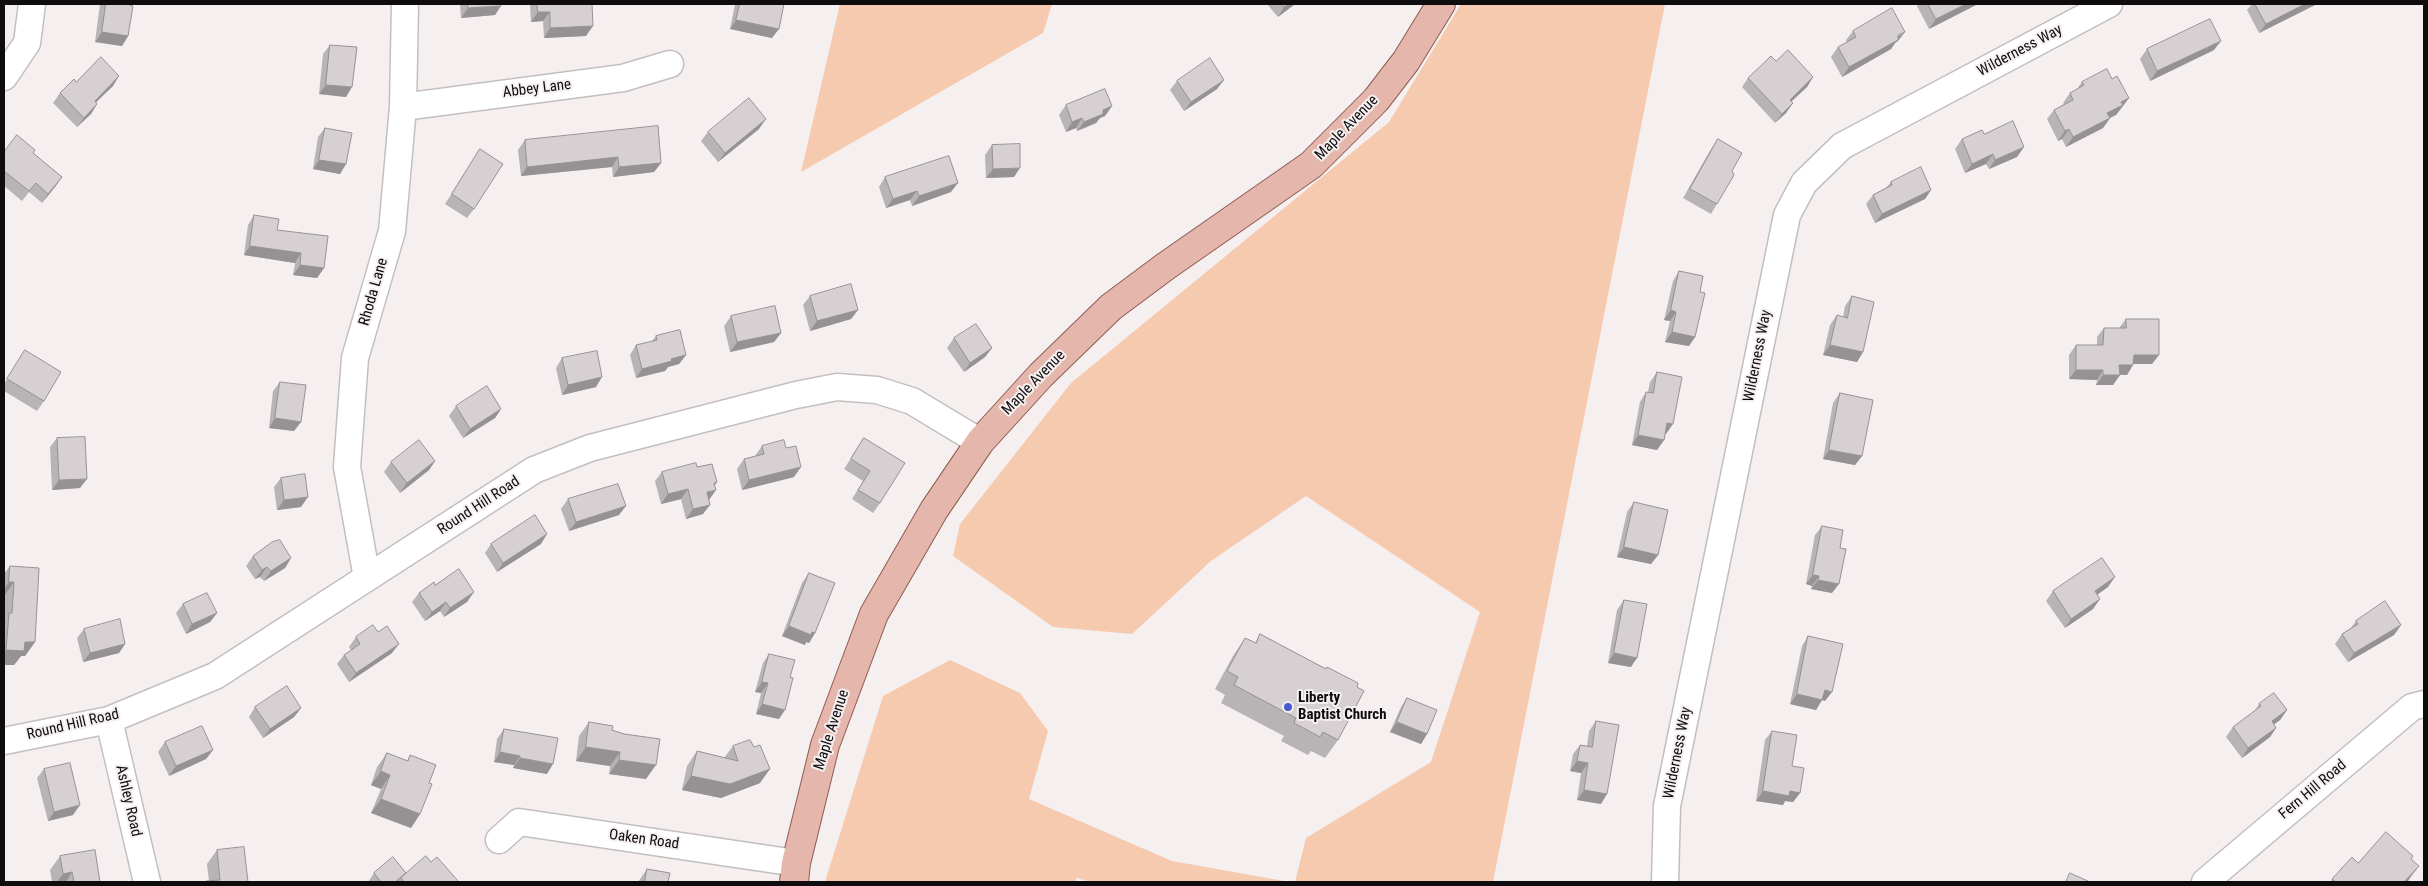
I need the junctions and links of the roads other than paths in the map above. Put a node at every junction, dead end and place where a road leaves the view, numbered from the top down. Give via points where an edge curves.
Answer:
1 (32, 4) edge
2 (405, 4) edge
3 (1442, 4) edge
4 (2109, 4) edge
5 (670, 64) dead end
6 (4, 77) edge
7 (403, 107) junction
8 (980, 442) junction
9 (367, 578) junction
10 (2424, 704) edge
11 (109, 720) junction
12 (4, 741) edge
13 (499, 840) dead end
14 (795, 873) edge
15 (147, 882) edge
16 (1665, 882) edge
17 (2205, 882) edge

1 - 6 street via 27,44
2 - 7 street, Rhoda Lane
3 - 8 main road, Maple Avenue via 1406,61 1345,133 1311,165 1112,307 1041,375
4 - 16 street, Wilderness Way via 1842,146 1804,183 1787,215 1667,806
5 - 7 street, Abbey Lane via 623,78
7 - 9 street, Rhoda Lane via 392,231 355,358 347,467
8 - 9 street, Round Hill Road via 912,401 877,390 837,387 796,395 590,448 534,470
8 - 14 main road, Maple Avenue via 934,510 874,614 825,745
9 - 11 street, Round Hill Road via 215,676
10 - 17 street, Fern Hill Road via 2412,707
11 - 12 street, Round Hill Road
11 - 15 street, Ashley Road
13 - 14 street, Oaken Road via 519,822

